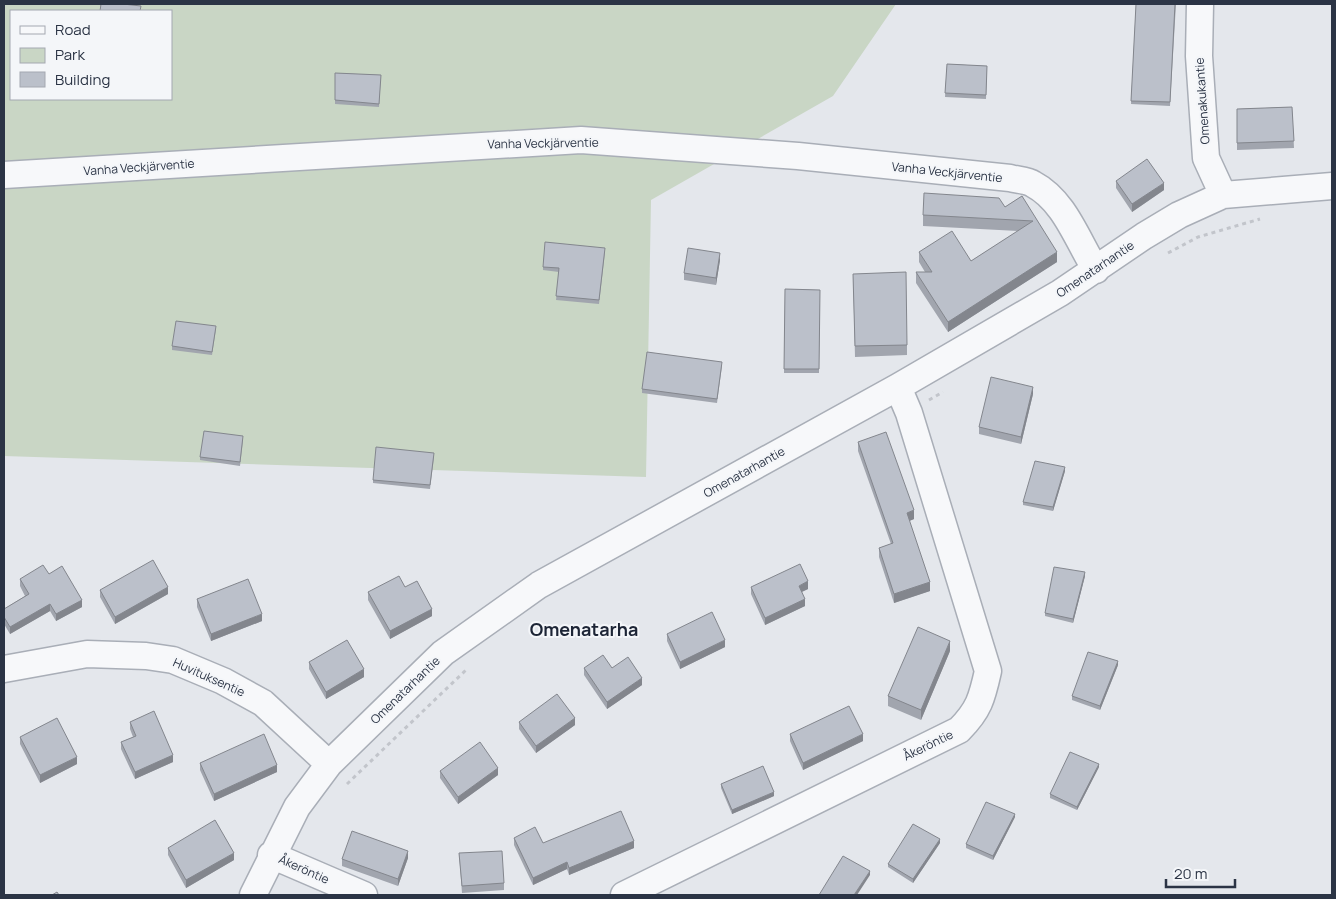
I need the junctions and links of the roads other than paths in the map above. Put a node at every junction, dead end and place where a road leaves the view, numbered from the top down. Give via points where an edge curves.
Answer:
1 (1200, 4) edge
2 (4, 175) edge
3 (1332, 186) edge
4 (1223, 195) junction
5 (1096, 270) junction
6 (898, 387) junction
7 (4, 669) edge
8 (329, 764) junction
9 (271, 854) junction
10 (253, 895) edge
11 (364, 895) edge
12 (624, 895) edge

1 - 4 street, Omenakukantie via 1198,56 1206,158
2 - 5 street, Vanha Veckjärventie via 581,140 798,156 1032,183 1061,207
3 - 4 street, Omenatarhantie
4 - 5 street, Omenatarhantie via 1144,236
5 - 6 street, Omenatarhantie
6 - 8 street, Omenatarhantie via 539,585 443,653
6 - 12 street, Åkeröntie via 909,413 988,671 982,699 974,715 959,730
7 - 8 street, Huvituksentie via 87,654 173,660 263,703
8 - 9 street, Omenatarhantie via 297,807
9 - 10 street, Omenatarhantie
9 - 11 street, Åkeröntie

